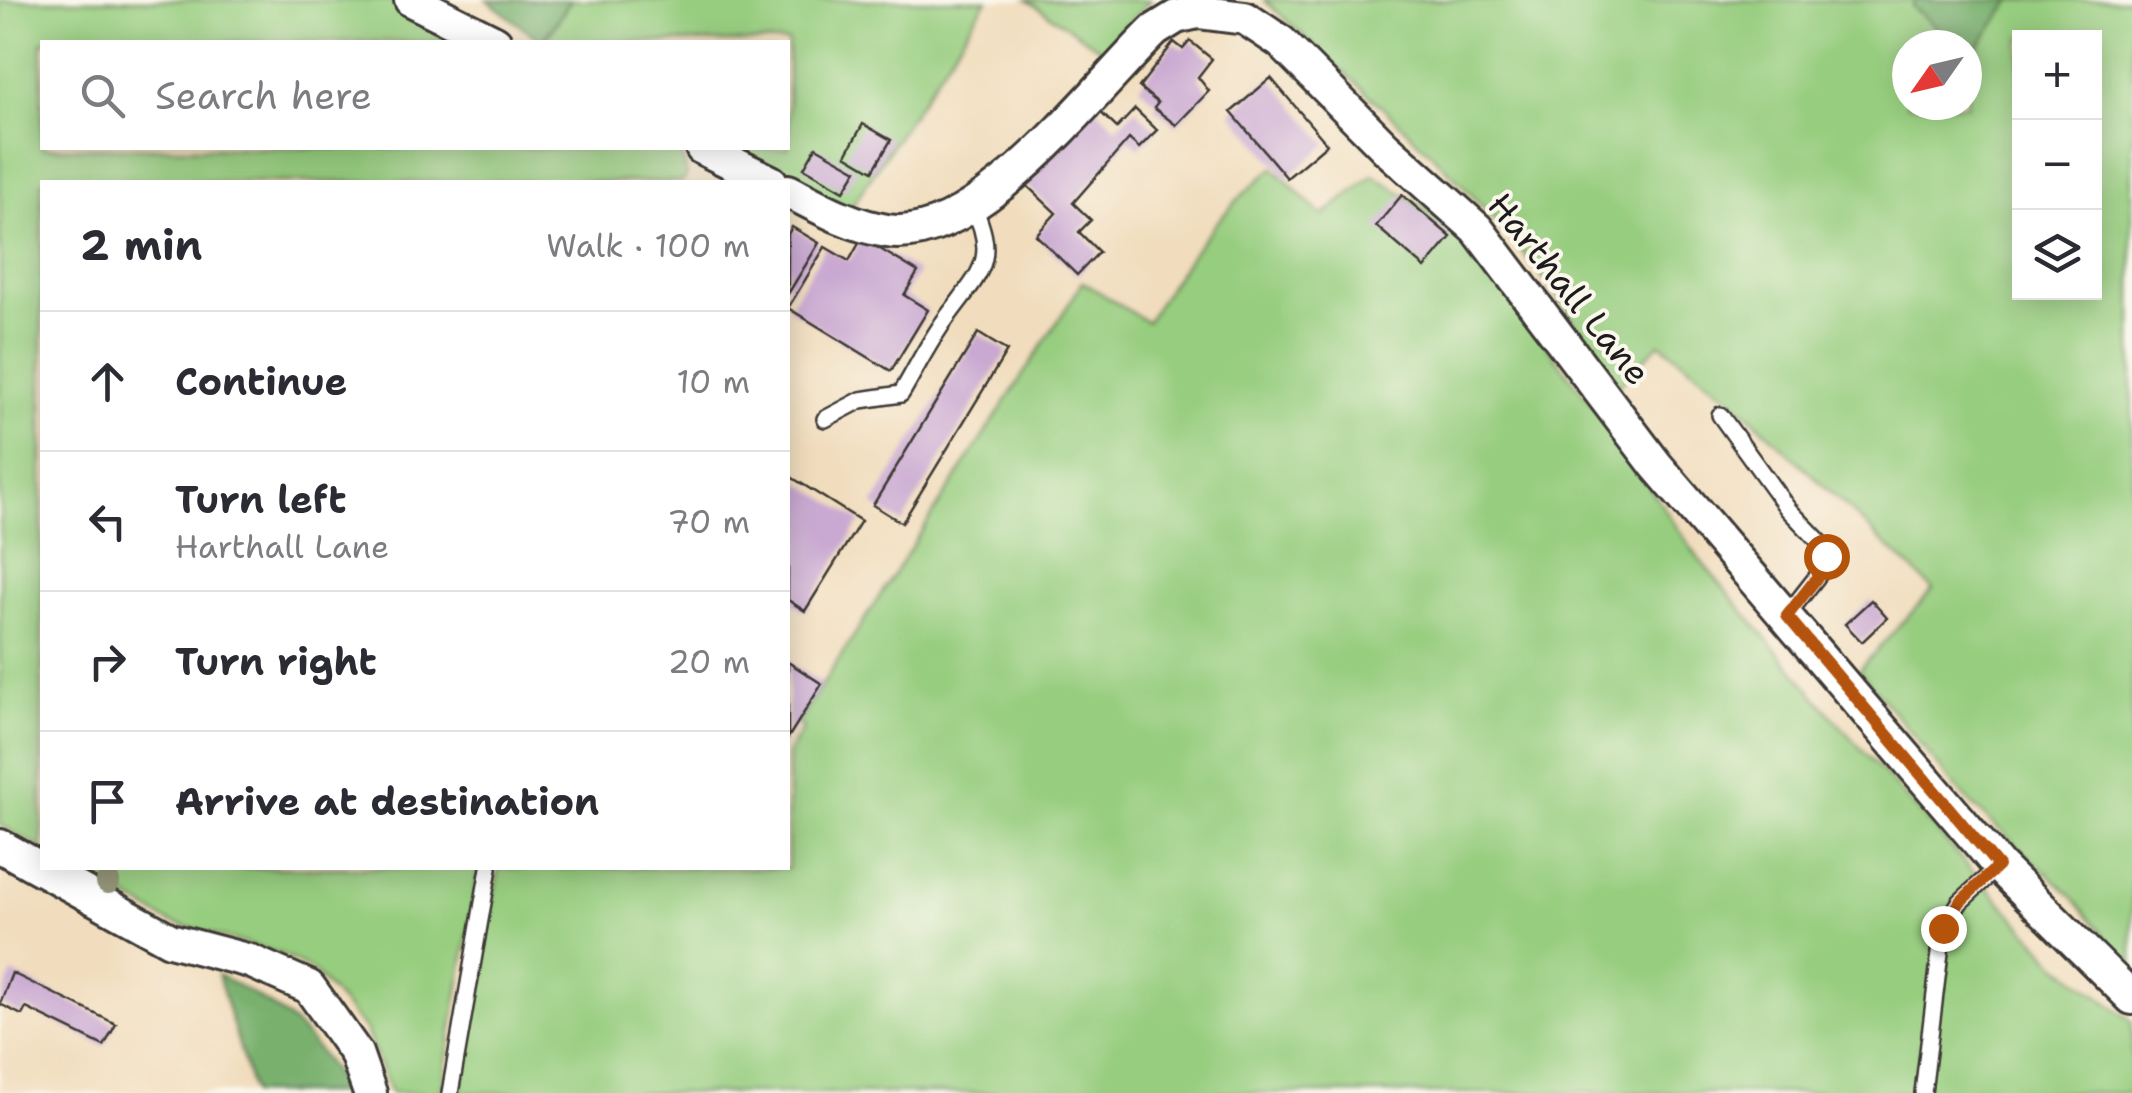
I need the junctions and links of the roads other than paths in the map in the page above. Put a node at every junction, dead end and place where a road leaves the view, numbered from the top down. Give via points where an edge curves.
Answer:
1 (411, 0) edge
2 (491, 40) edge
3 (706, 150) edge
4 (767, 180) edge
5 (790, 192) edge
6 (973, 206) junction
7 (1720, 415) dead end
8 (824, 419) dead end
9 (1787, 616) junction
10 (0, 846) edge
11 (1998, 866) junction
12 (40, 868) edge
13 (43, 870) edge
14 (489, 870) edge
15 (2132, 998) edge
16 (370, 1093) edge
17 (450, 1093) edge
18 (1923, 1093) edge

1 - 2 street
3 - 4 street
5 - 6 street, Harthall Lane via 888,232 941,226
6 - 8 lane via 986,250 980,278 950,312 901,394 861,400
6 - 9 street, Harthall Lane via 1001,187 1155,30 1198,12 1244,18 1281,42 1477,229 1656,465
7 - 9 lane via 1826,556 1823,570
9 - 11 street, Harthall Lane
10 - 12 street
11 - 15 street, Harthall Lane
11 - 18 lane via 1943,928
13 - 16 street via 170,940 250,961 309,987 356,1053
14 - 17 lane

